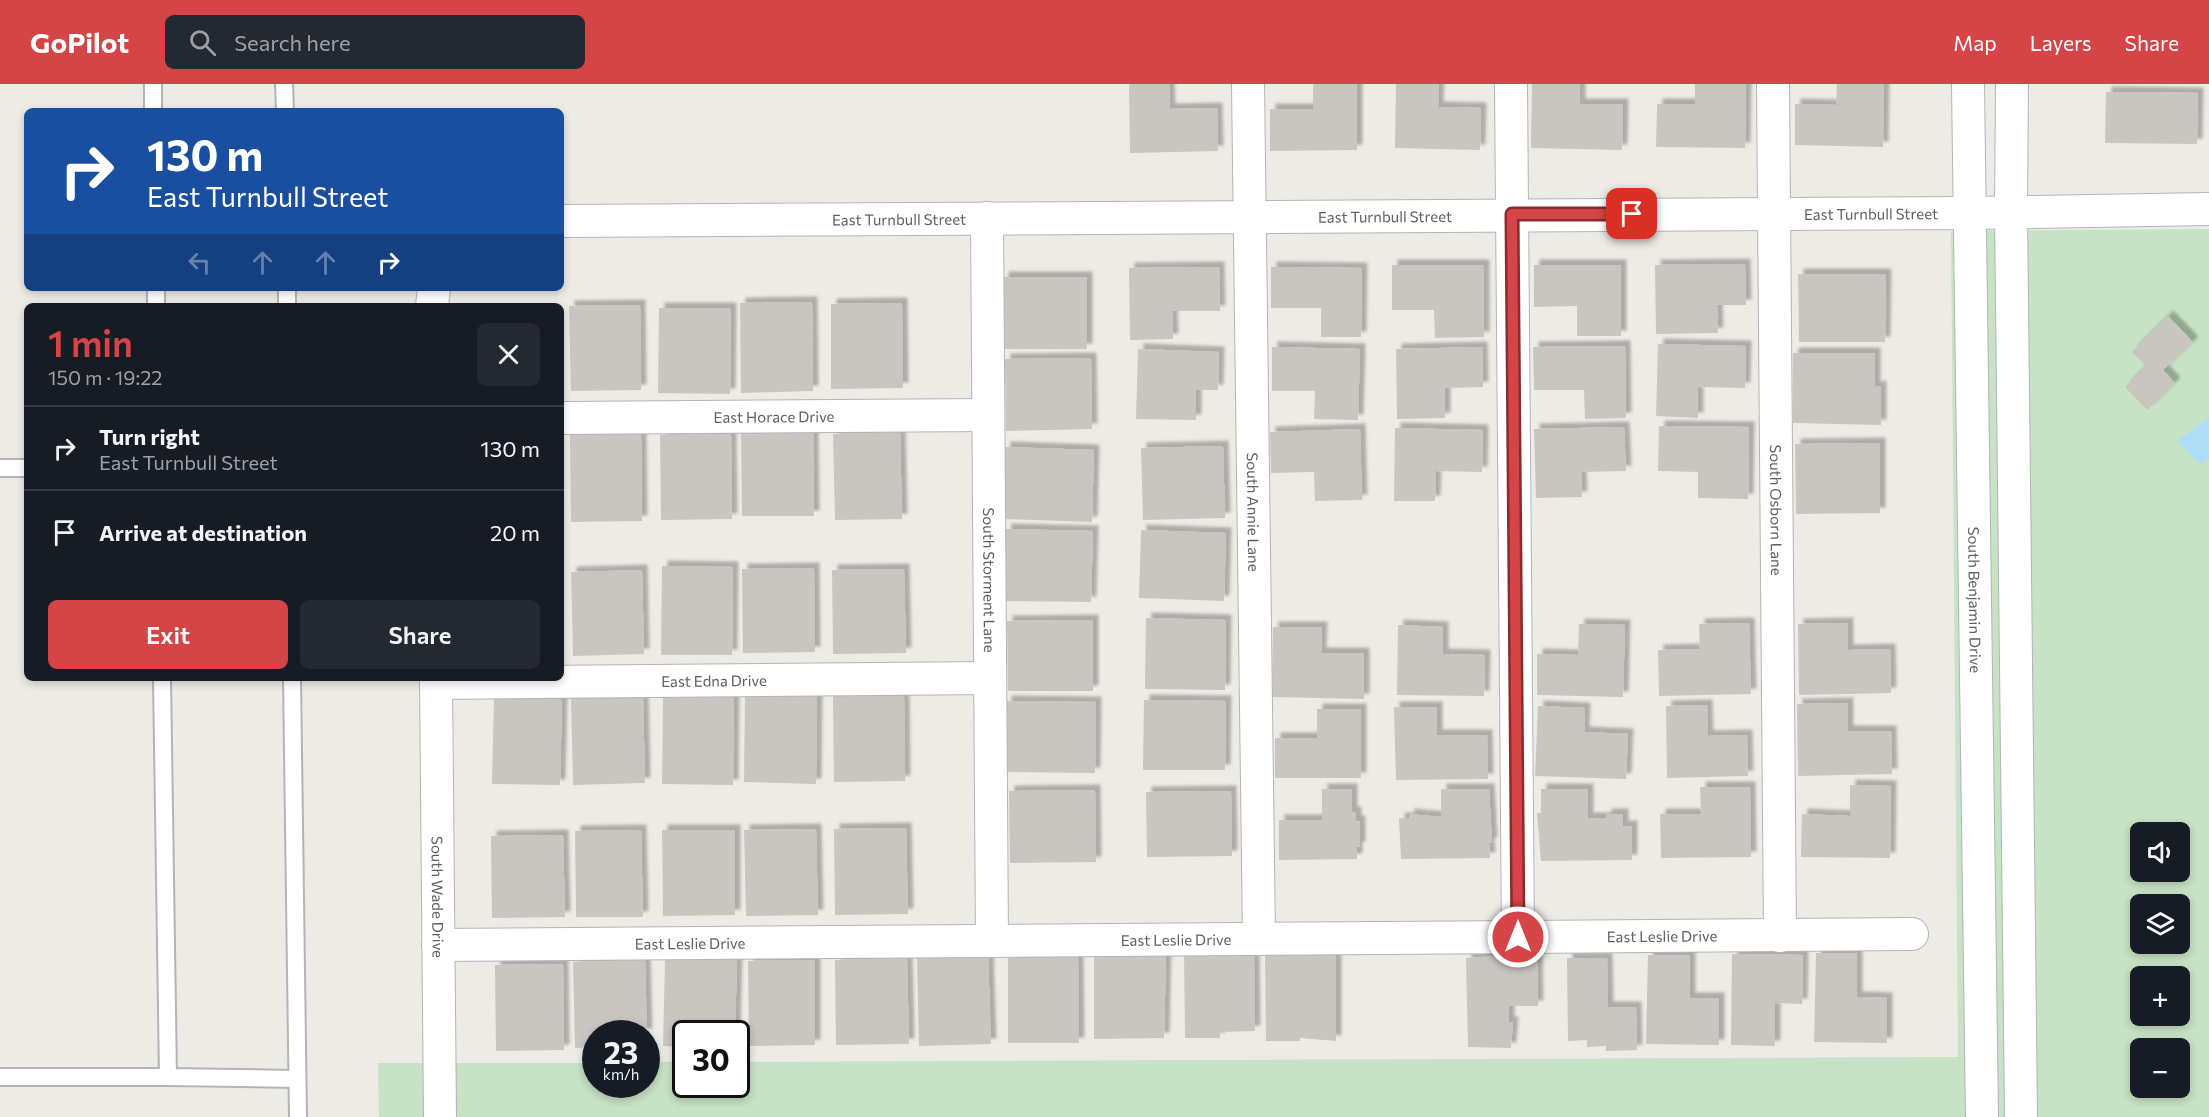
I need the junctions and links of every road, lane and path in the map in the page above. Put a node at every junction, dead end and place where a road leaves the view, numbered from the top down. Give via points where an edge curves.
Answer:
1 (153, 84) edge
2 (284, 84) edge
3 (1248, 84) edge
4 (1511, 84) edge
5 (1773, 84) edge
6 (1968, 84) edge
7 (2013, 84) edge
8 (153, 108) edge
9 (285, 108) edge
10 (2209, 209) edge
11 (2011, 211) junction
12 (1775, 213) junction
13 (1968, 213) junction
14 (1512, 214) junction
15 (1249, 216) junction
16 (987, 218) junction
17 (564, 220) edge
18 (988, 415) junction
19 (564, 418) edge
20 (0, 468) edge
21 (24, 468) edge
22 (990, 678) junction
23 (564, 680) edge
24 (162, 681) edge
25 (292, 681) edge
26 (436, 681) edge
27 (1912, 934) dead end
28 (1780, 936) junction
29 (1518, 937) junction
30 (1259, 939) junction
31 (992, 941) junction
32 (438, 945) junction
33 (0, 1077) edge
34 (168, 1077) junction
35 (297, 1079) junction
36 (298, 1117) edge
37 (440, 1117) edge
38 (1982, 1117) edge
39 (2021, 1117) edge

1 - 8 lane
2 - 9 lane
3 - 15 street, South Annie Lane
4 - 14 street
5 - 12 street, South Osborn Lane
6 - 13 street, South Benjamin Drive
7 - 11 street
10 - 11 street, East Turnbull Street
11 - 13 street, East Turnbull Street
11 - 39 street
12 - 13 street, East Turnbull Street
12 - 14 street, East Turnbull Street
12 - 28 street, South Osborn Lane
13 - 38 street, South Benjamin Drive
14 - 15 street, East Turnbull Street
14 - 29 street
15 - 16 street, East Turnbull Street
15 - 30 street, South Annie Lane
16 - 17 street, East Turnbull Street
16 - 18 street, South Storment Lane
18 - 19 street, East Horace Drive
18 - 22 street, South Storment Lane
20 - 21 lane
22 - 23 street, East Edna Drive
22 - 31 street, South Storment Lane
24 - 34 lane
25 - 35 lane
26 - 32 street, South Wade Drive
27 - 28 street, East Leslie Drive
28 - 29 street, East Leslie Drive
29 - 30 street, East Leslie Drive
30 - 31 street, East Leslie Drive
31 - 32 street, East Leslie Drive
32 - 37 street, South Wade Drive
33 - 34 lane
34 - 35 lane
35 - 36 lane

